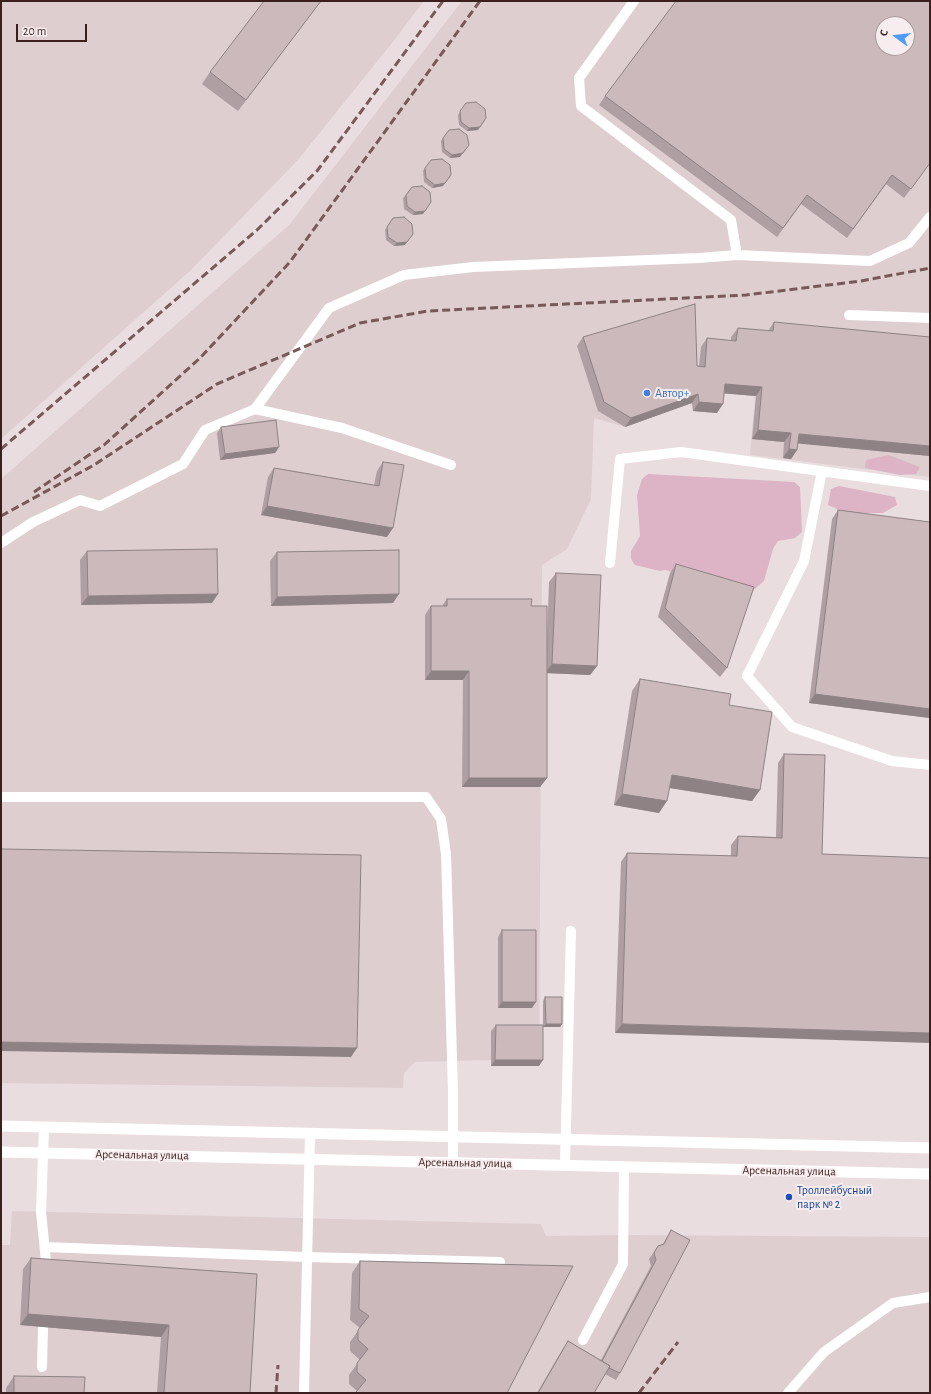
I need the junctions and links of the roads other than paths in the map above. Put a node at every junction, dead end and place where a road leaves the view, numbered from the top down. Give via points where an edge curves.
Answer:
1 (634, 1) edge
2 (930, 217) edge
3 (737, 255) junction
4 (849, 315) dead end
5 (930, 318) edge
6 (255, 409) junction
7 (451, 465) dead end
8 (822, 471) junction
9 (930, 486) edge
10 (1, 543) edge
11 (610, 563) dead end
12 (930, 764) edge
13 (1, 797) edge
14 (571, 931) dead end
15 (1, 1126) edge
16 (44, 1127) junction
17 (310, 1133) junction
18 (454, 1137) junction
19 (566, 1139) junction
20 (930, 1148) edge
21 (1, 1152) edge
22 (43, 1153) junction
23 (310, 1159) junction
24 (453, 1163) junction
25 (565, 1165) junction
26 (624, 1167) junction
27 (930, 1174) edge
28 (45, 1247) junction
29 (306, 1258) junction
30 (500, 1262) dead end
31 (47, 1271) edge
32 (930, 1297) edge
33 (44, 1327) edge
34 (583, 1340) dead end
35 (42, 1366) dead end
36 (304, 1393) edge
37 (788, 1393) edge

1 - 3 lane via 580,78 581,106 731,220
2 - 3 lane via 909,243 870,261
3 - 6 lane via 473,267 404,275 329,308
4 - 5 lane
6 - 7 lane via 342,428
6 - 10 lane via 205,430 183,464 100,506 80,500 32,522
8 - 9 lane
8 - 11 lane via 681,452 620,459
8 - 12 lane via 804,561 747,676 792,728 892,761
13 - 18 lane via 426,797 441,819 446,854
14 - 19 lane
15 - 16 street
16 - 17 street
16 - 22 lane
17 - 18 street
17 - 23 lane
18 - 19 street
18 - 24 lane
19 - 20 street
19 - 25 lane
21 - 22 street, Арсенальная улица
22 - 23 street, Арсенальная улица
22 - 28 lane via 41,1212
23 - 24 street, Арсенальная улица
23 - 29 lane
24 - 25 street, Арсенальная улица
25 - 26 street, Арсенальная улица
26 - 27 street, Арсенальная улица
26 - 34 lane via 622,1264
28 - 29 lane
28 - 31 lane
29 - 30 lane
29 - 36 lane
32 - 37 lane via 893,1303 824,1352
33 - 35 lane

